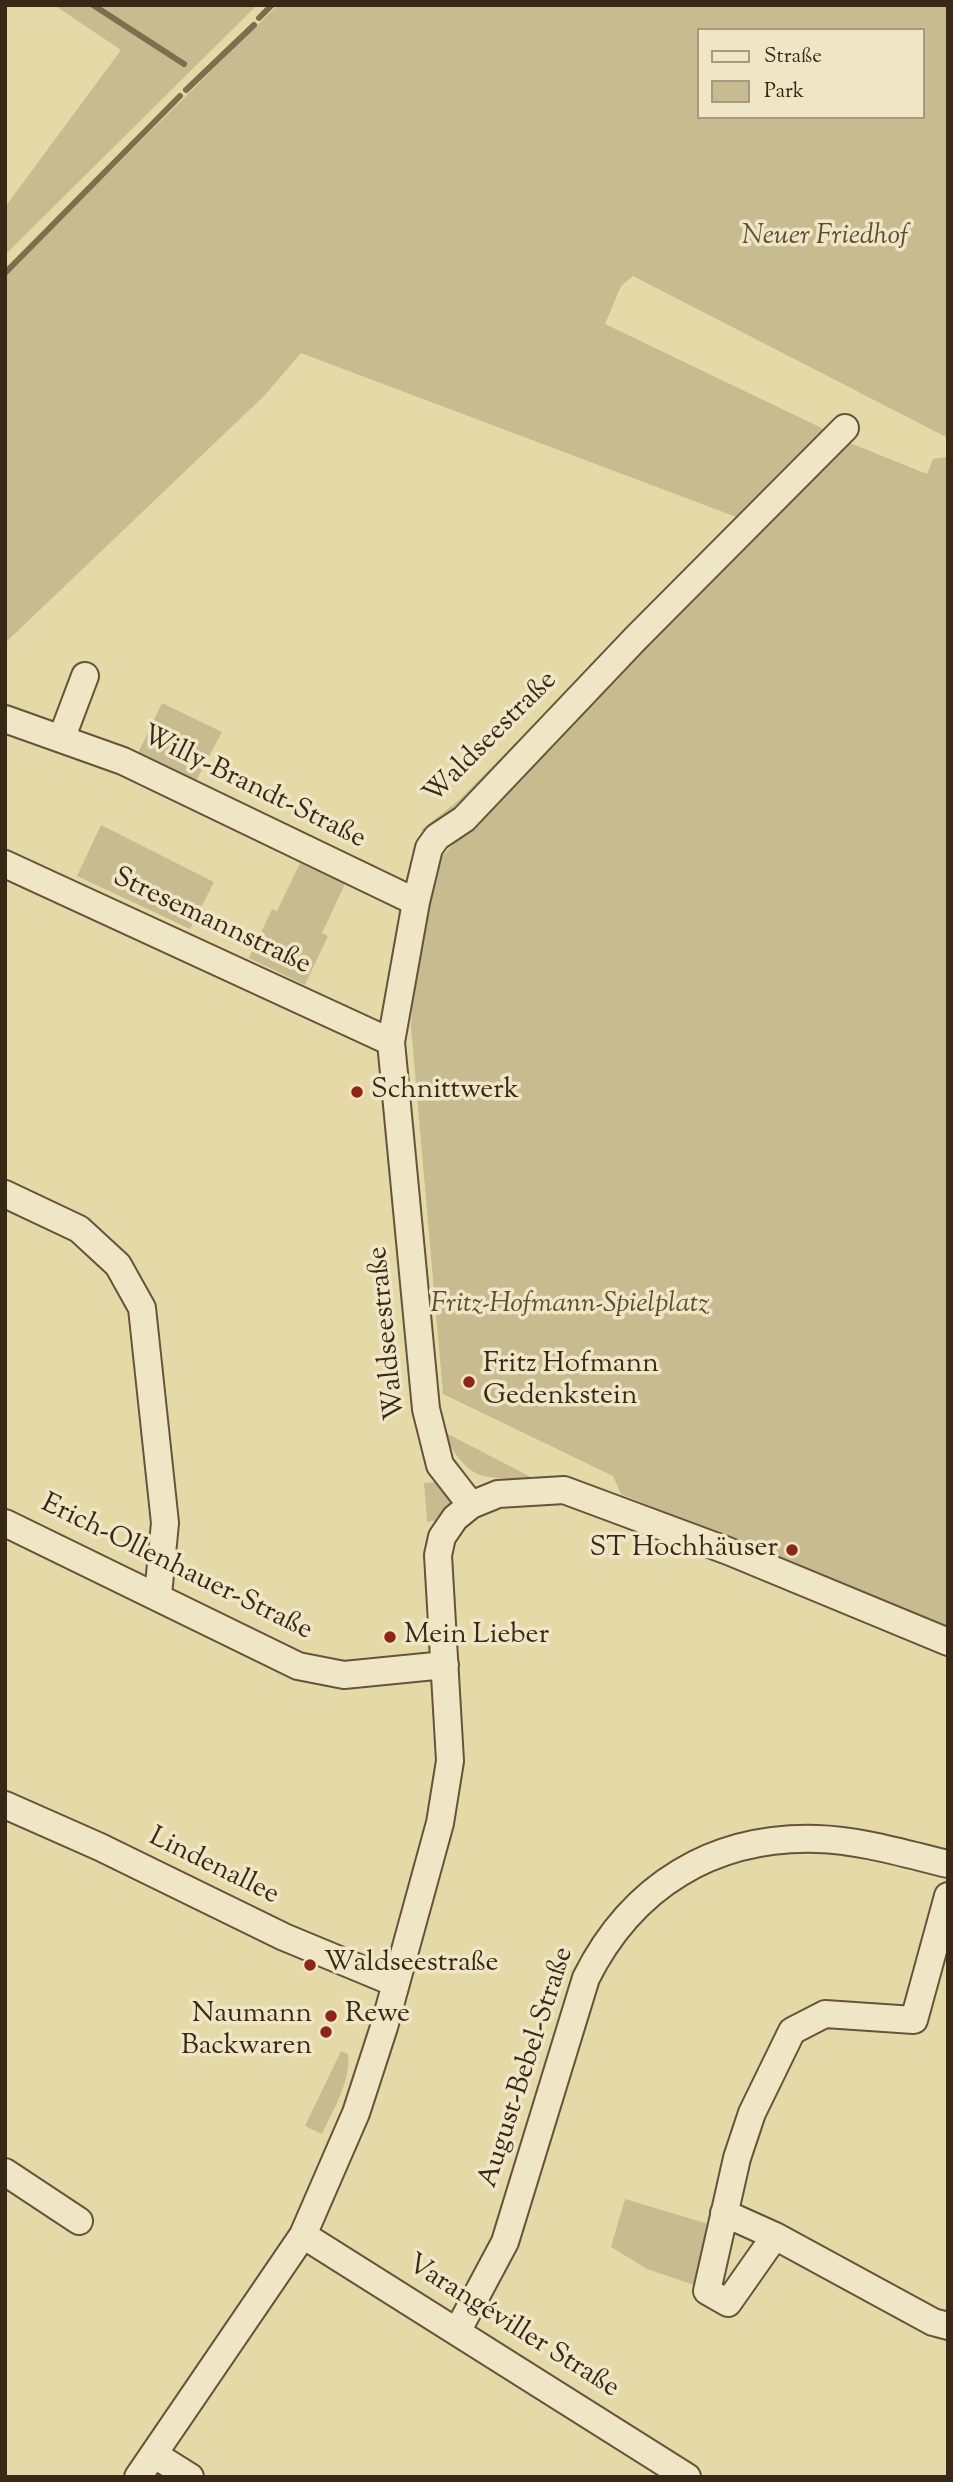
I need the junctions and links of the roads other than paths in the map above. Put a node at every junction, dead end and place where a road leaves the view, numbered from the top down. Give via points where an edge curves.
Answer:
1 (845, 428) dead end
2 (85, 676) dead end
3 (5, 719) edge
4 (62, 737) junction
5 (5, 864) edge
6 (416, 902) junction
7 (391, 1042) junction
8 (5, 1194) edge
9 (471, 1505) junction
10 (5, 1523) edge
11 (158, 1595) junction
12 (948, 1642) edge
13 (445, 1665) junction
14 (5, 1805) edge
15 (948, 1864) edge
16 (948, 1896) edge
17 (395, 1983) junction
18 (9, 2184) edge
19 (724, 2213) junction
20 (79, 2221) dead end
21 (303, 2235) junction
22 (775, 2236) junction
23 (948, 2326) edge
24 (458, 2330) junction
25 (155, 2455) junction
26 (138, 2477) edge
27 (190, 2477) edge
28 (687, 2477) edge

1 - 6 street, Waldseestraße via 464,819 437,836 429,848
2 - 4 street
3 - 4 street, Willy-Brandt-Straße
4 - 6 street, Willy-Brandt-Straße via 123,761
5 - 7 street, Stresemannstraße
6 - 7 street, Waldseestraße
7 - 9 street, Waldseestraße via 426,1409 439,1465
8 - 11 street via 79,1229 118,1265 142,1308 165,1523
9 - 12 street via 498,1494 564,1490 584,1495
9 - 13 street via 442,1537 438,1555
10 - 11 street, Erich-Ollenhauer-Straße
11 - 13 street, Erich-Ollenhauer-Straße via 298,1666 344,1675
13 - 17 street via 450,1761 440,1823
14 - 17 street, Lindenallee via 284,1937
15 - 24 street, August-Bebel-Straße via 818,1839 748,1844 687,1868 641,1900 602,1946 586,1978 505,2242
16 - 19 street via 914,2020 825,2014 792,2031 752,2113
17 - 21 street via 356,2113
18 - 20 street
19 - 22 street
19 - 22 street via 707,2291 728,2304
21 - 24 street, Varangéviller Straße
21 - 25 street
22 - 23 street
24 - 28 street, Varangéviller Straße
25 - 26 street
25 - 27 street

